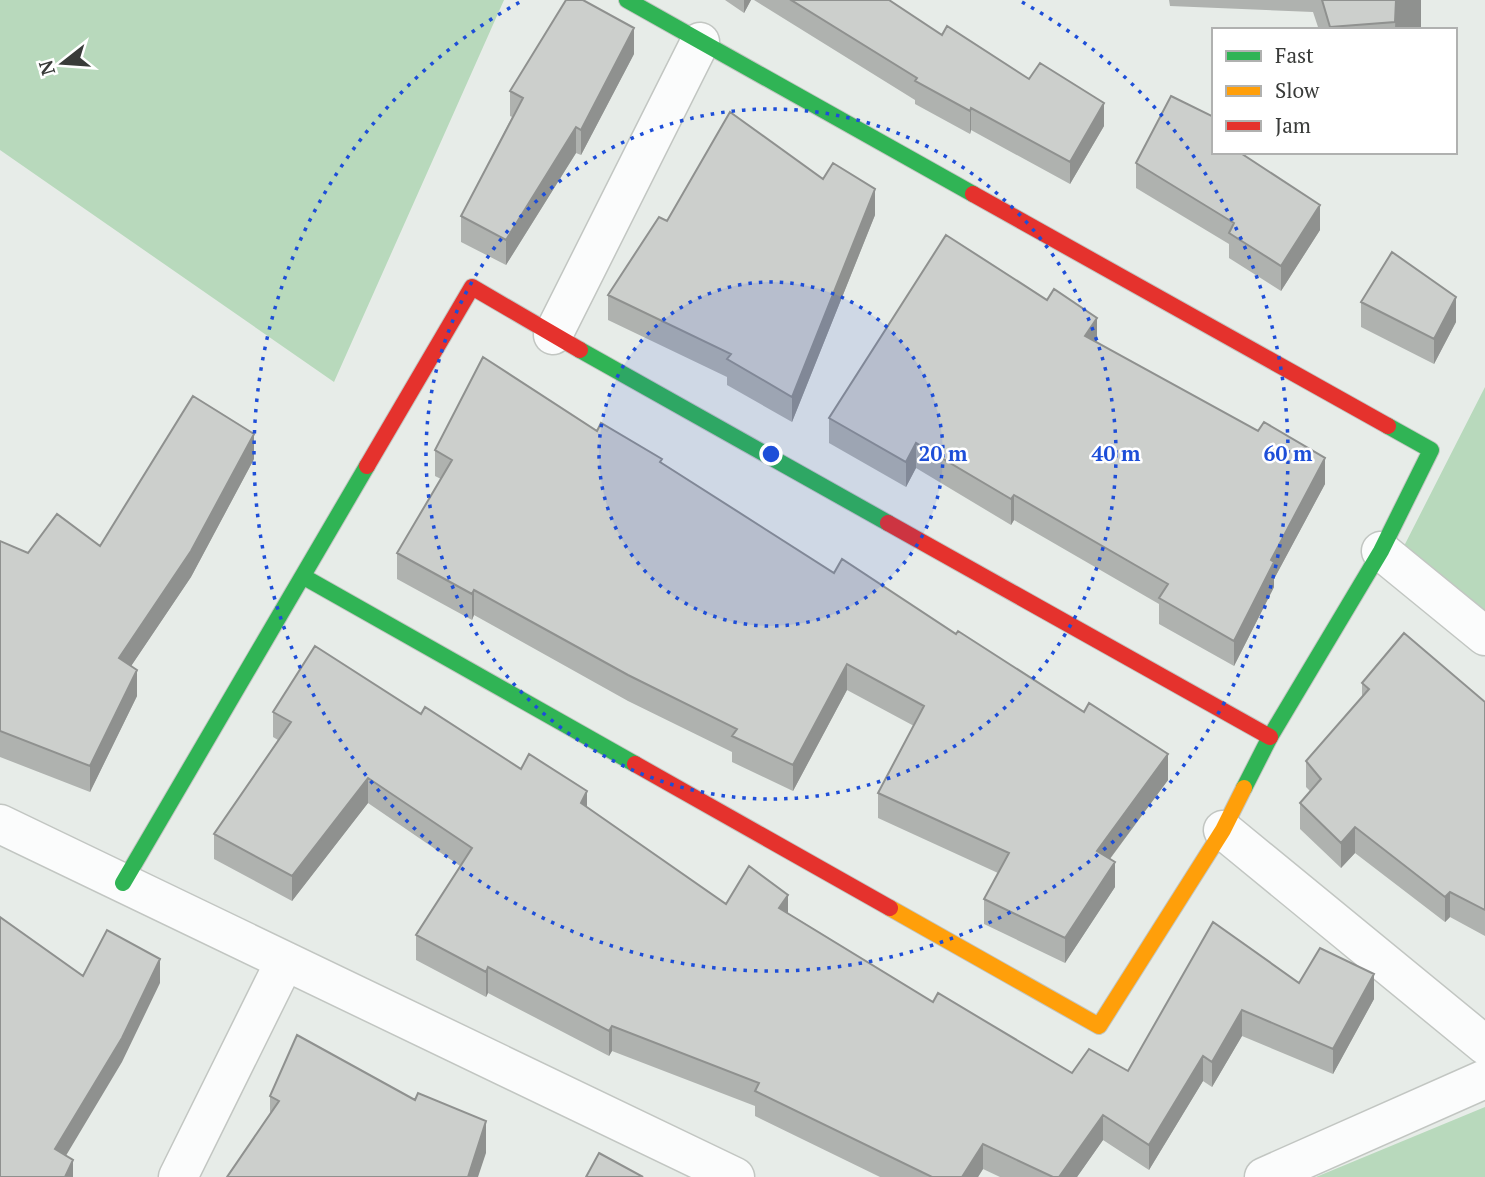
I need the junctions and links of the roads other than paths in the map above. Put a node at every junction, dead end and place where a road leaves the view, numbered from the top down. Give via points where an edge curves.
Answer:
1 (626, 0) edge
2 (699, 43) junction
3 (553, 335) junction
4 (1381, 551) junction
5 (303, 577) junction
6 (1485, 636) edge
7 (1270, 737) junction
8 (0, 824) edge
9 (1223, 830) junction
10 (123, 883) junction
11 (285, 961) junction
12 (1485, 1045) edge
13 (1485, 1079) edge
14 (178, 1177) edge
15 (736, 1177) edge
16 (1264, 1177) edge

1 - 2 street
2 - 3 street
2 - 4 street via 1431,450
3 - 5 street via 472,287
3 - 7 street
4 - 6 street
4 - 7 street
5 - 9 street via 1099,1026
5 - 10 street
7 - 9 street
8 - 10 street
9 - 12 street
10 - 11 street
11 - 14 street
11 - 15 street
13 - 16 street

